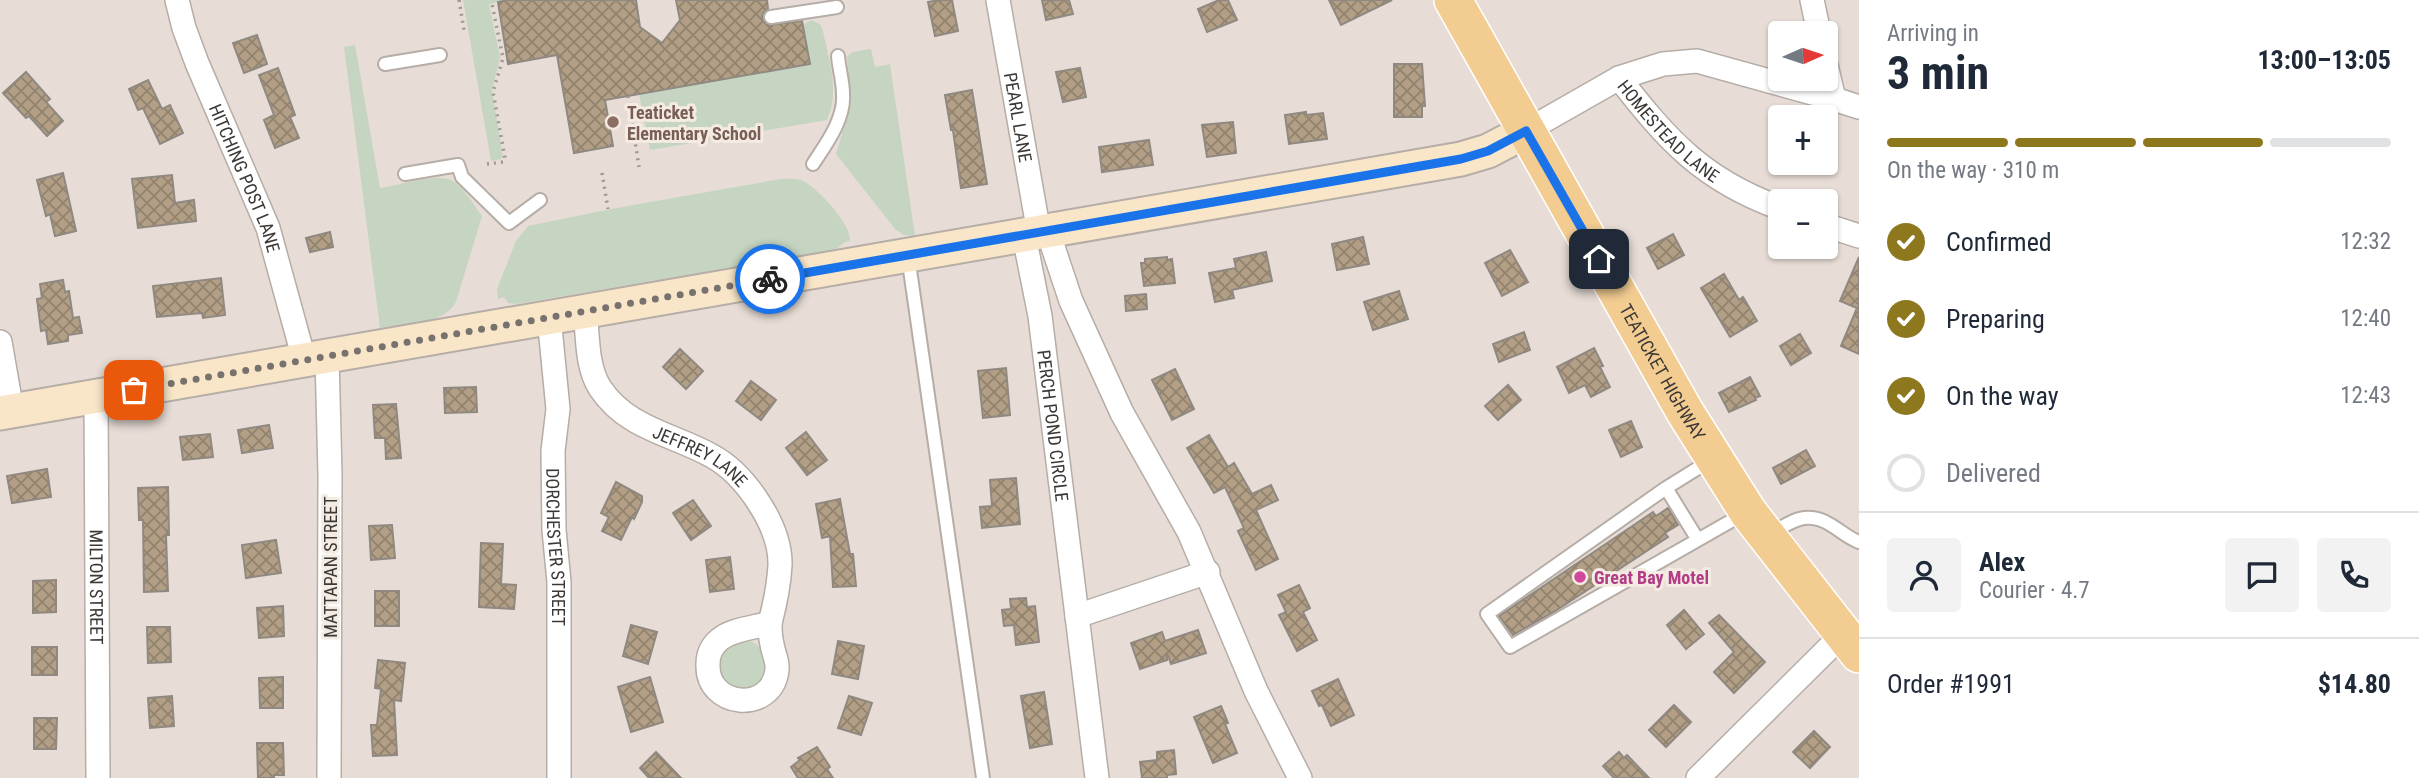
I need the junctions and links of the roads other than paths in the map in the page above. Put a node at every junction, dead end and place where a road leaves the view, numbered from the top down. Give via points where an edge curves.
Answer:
1 (177, 0) edge
2 (998, 0) edge
3 (1453, 0) edge
4 (1812, 0) edge
5 (837, 7) dead end
6 (771, 16) dead end
7 (1816, 21) edge
8 (440, 55) dead end
9 (838, 56) dead end
10 (385, 64) dead end
11 (1619, 78) junction
12 (1832, 91) edge
13 (1834, 99) junction
14 (1859, 107) edge
15 (1526, 131) junction
16 (813, 164) dead end
17 (405, 174) dead end
18 (540, 200) dead end
19 (1768, 203) edge
20 (1838, 229) edge
21 (1037, 234) junction
22 (1859, 236) edge
23 (908, 256) junction
24 (585, 310) junction
25 (549, 317) junction
26 (0, 342) edge
27 (315, 358) junction
28 (96, 397) junction
29 (6, 412) edge
30 (1714, 458) junction
31 (1666, 488) junction
32 (1758, 524) junction
33 (1698, 540) junction
34 (1859, 542) edge
35 (1208, 572) junction
36 (1077, 616) junction
37 (770, 622) dead end
38 (1851, 644) edge
39 (98, 778) edge
40 (329, 778) edge
41 (559, 778) edge
42 (983, 778) edge
43 (1097, 778) edge
44 (1300, 778) edge
45 (1698, 778) edge

1 - 27 street, HITCHING POST LANE via 197,63 268,228
2 - 21 street, PEARL LANE
3 - 15 main road, TEATICKET HIGHWAY
4 - 7 street
5 - 6 lane
8 - 10 lane
9 - 16 lane via 842,107
11 - 13 street via 1663,64 1697,61
11 - 15 street, HOMESTEAD LANE
11 - 19 street, HOMESTEAD LANE via 1695,163 1733,188
12 - 13 street
13 - 14 street
15 - 21 main road via 1461,159
15 - 30 main road, TEATICKET HIGHWAY
17 - 18 lane via 458,165 462,177 509,223
20 - 22 street
21 - 23 main road
21 - 35 street via 1116,400
21 - 36 street, PERCH POND CIRCLE via 1040,316
23 - 24 main road
23 - 42 lane
24 - 25 main road
24 - 37 street, JEFFREY LANE via 592,366 611,400 646,428 723,463 759,502 776,540 780,564
25 - 27 main road
25 - 41 street, DORCHESTER STREET via 558,410 553,451 559,582
26 - 29 street
27 - 28 main road
27 - 40 street, MATTAPAN STREET via 330,475
28 - 29 main road
28 - 39 street, MILTON STREET
30 - 31 lane
30 - 32 main road, TEATICKET HIGHWAY
31 - 33 lane
31 - 33 lane via 1487,614 1510,647
32 - 33 lane
32 - 34 lane via 1805,516
32 - 38 main road, TEATICKET HIGHWAY
35 - 36 street
35 - 44 street via 1256,691
36 - 43 street, PERCH POND CIRCLE
38 - 45 street

